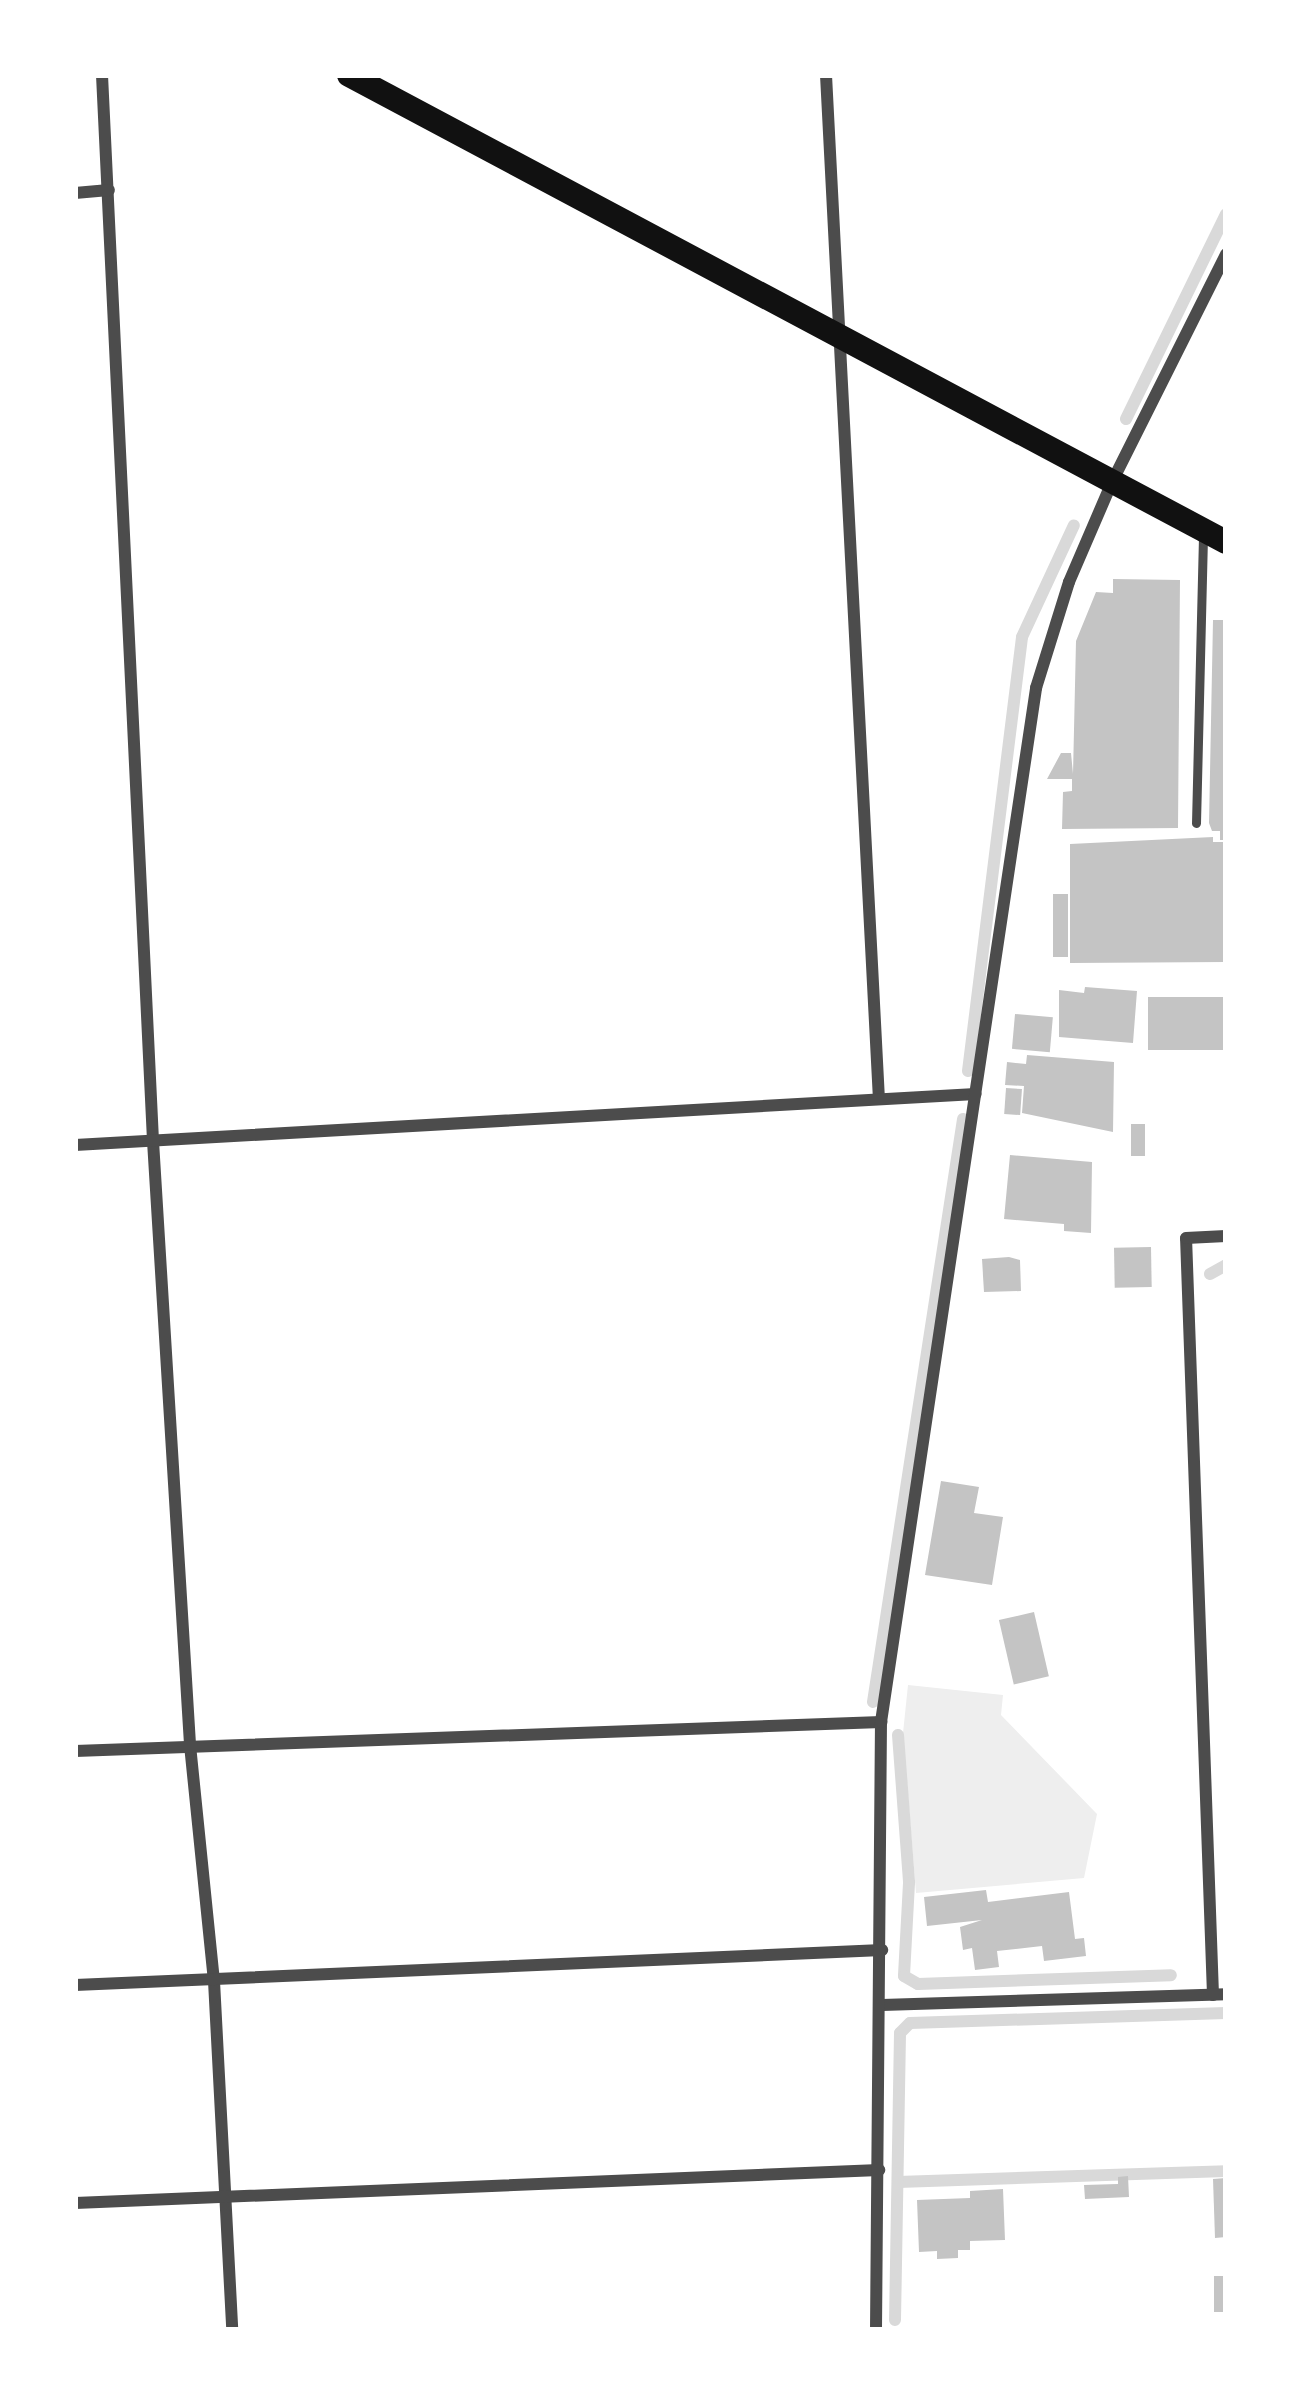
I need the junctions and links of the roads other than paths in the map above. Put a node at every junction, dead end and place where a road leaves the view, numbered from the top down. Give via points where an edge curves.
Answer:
1 (102, 75) edge
2 (349, 75) edge
3 (826, 75) edge
4 (109, 190) junction
5 (75, 193) edge
6 (1226, 254) edge
7 (844, 340) junction
8 (1112, 482) junction
9 (1215, 536) edge
10 (1196, 823) dead end
11 (976, 1094) junction
12 (879, 1099) junction
13 (153, 1141) junction
14 (75, 1145) edge
15 (1226, 1236) edge
16 (881, 1722) junction
17 (190, 1745) junction
18 (75, 1751) edge
19 (882, 1950) junction
20 (214, 1981) junction
21 (75, 1985) edge
22 (1220, 1995) edge
23 (882, 2005) junction
24 (879, 2170) junction
25 (225, 2195) junction
26 (75, 2203) edge
27 (232, 2330) edge
28 (876, 2330) edge

1 - 4 street
2 - 7 main road
3 - 7 street
4 - 5 street
4 - 13 street
6 - 8 street
7 - 8 main road
7 - 12 street
8 - 9 main road
8 - 11 street via 1036,688
9 - 10 lane
11 - 12 street
11 - 16 street
12 - 13 street
13 - 14 street
13 - 17 street
15 - 22 street via 1186,1238
16 - 17 street
16 - 19 street
17 - 18 street
17 - 20 street
19 - 20 street
19 - 23 street
20 - 21 street
20 - 25 street
22 - 23 street
23 - 24 street
24 - 25 street
24 - 28 street
25 - 26 street
25 - 27 street

